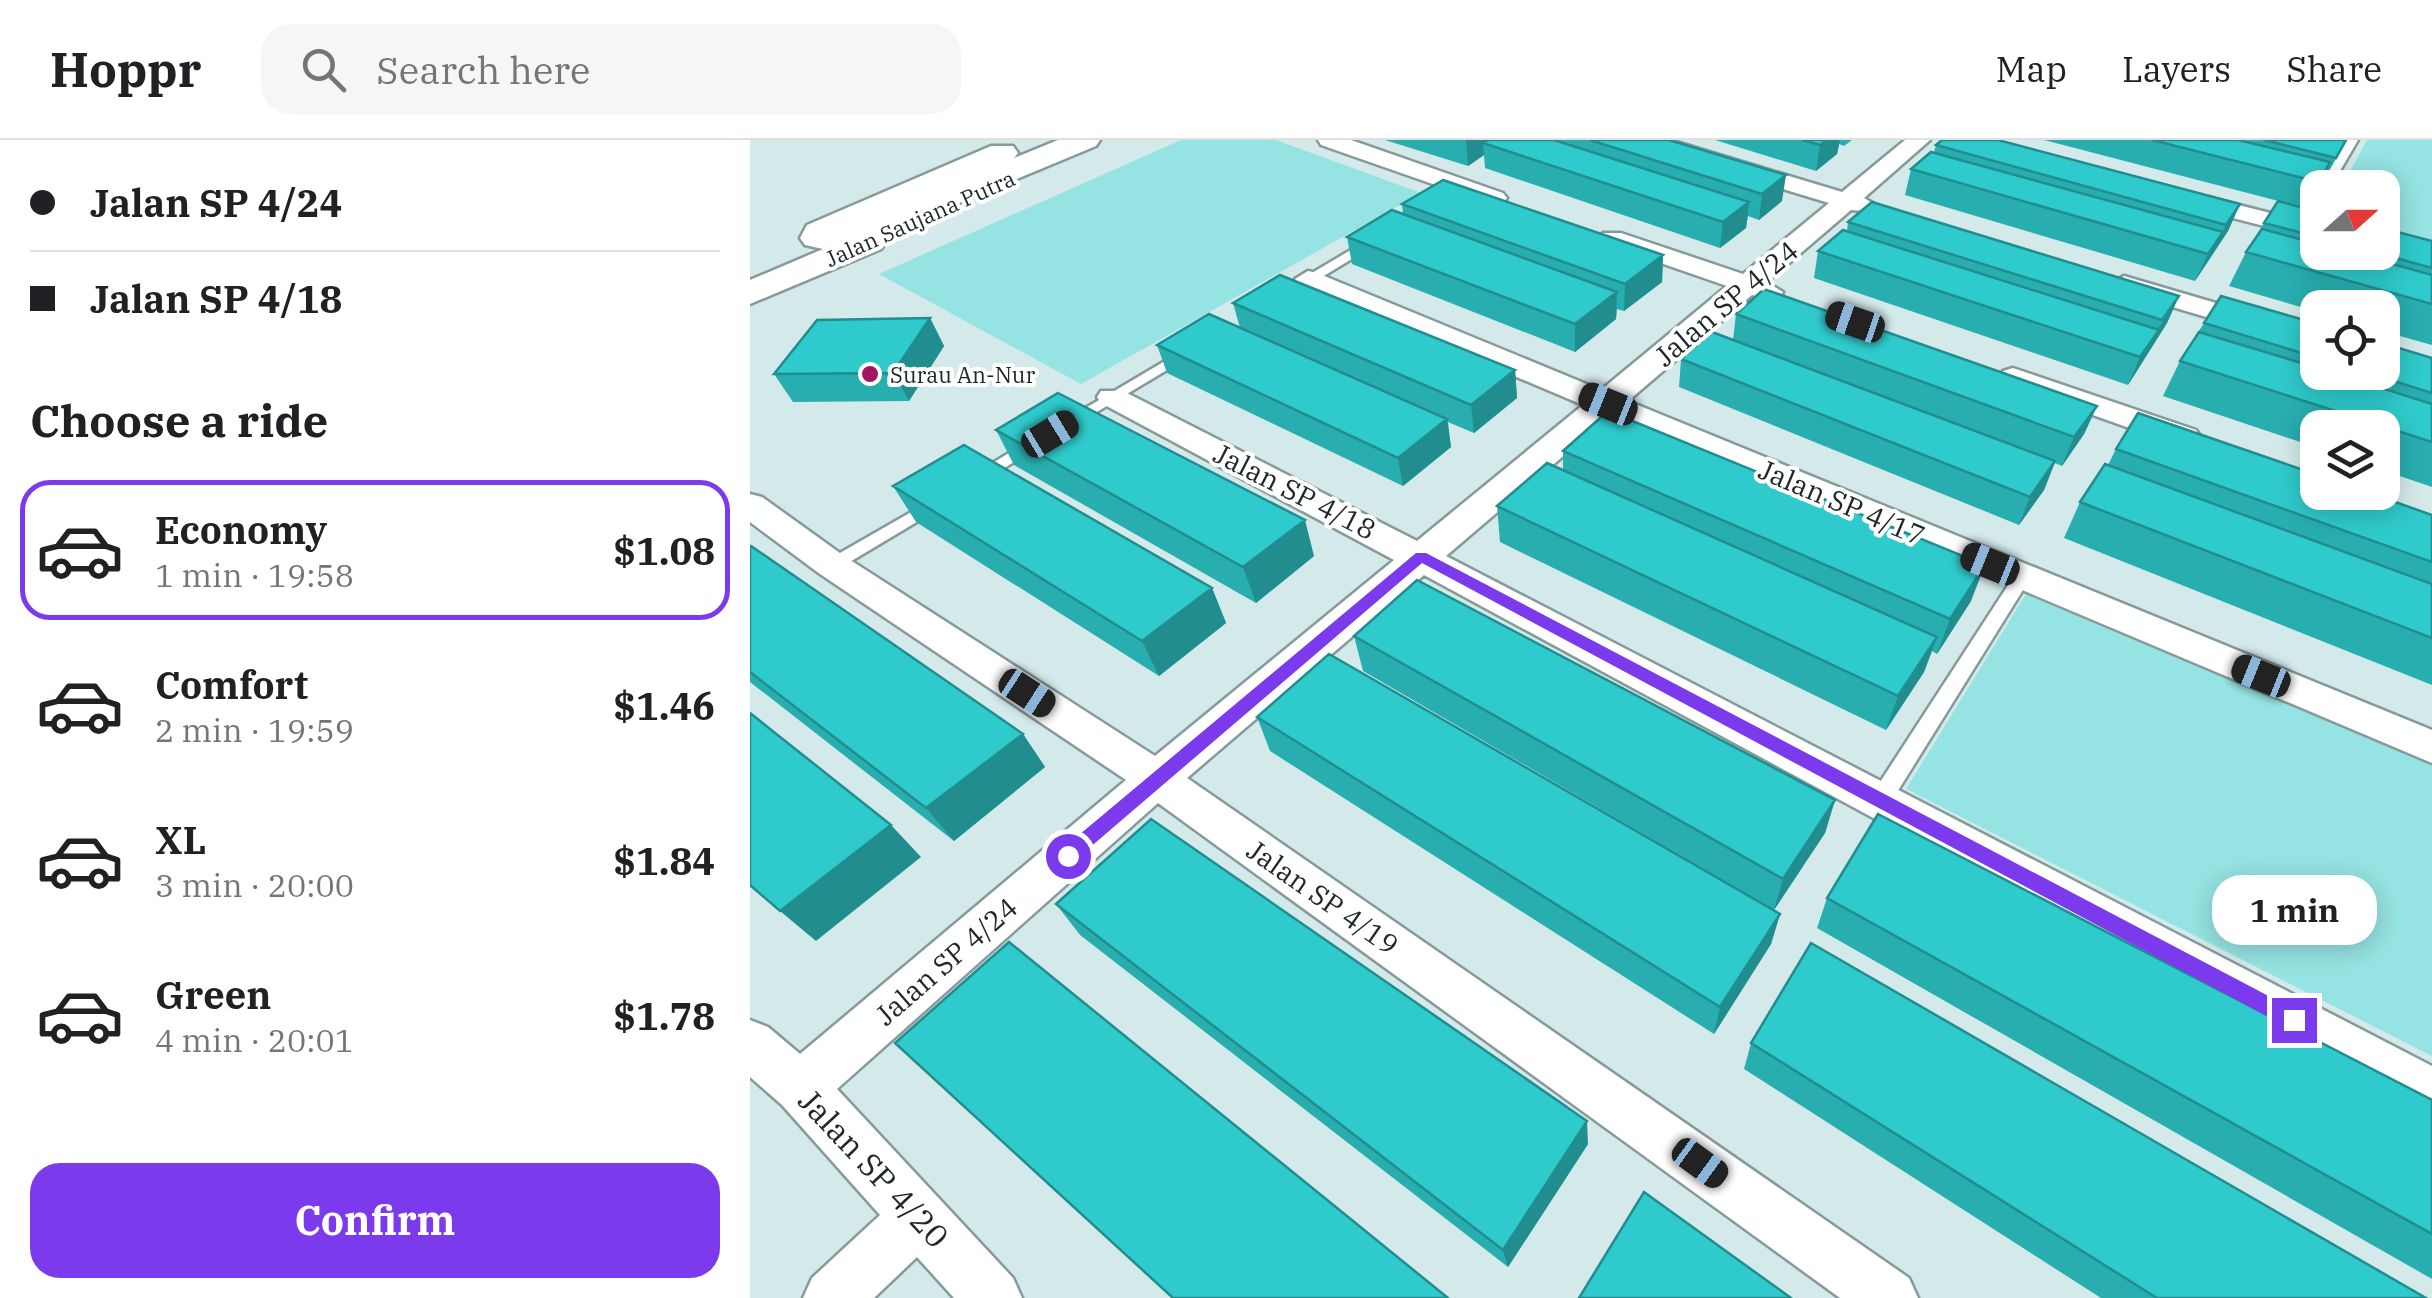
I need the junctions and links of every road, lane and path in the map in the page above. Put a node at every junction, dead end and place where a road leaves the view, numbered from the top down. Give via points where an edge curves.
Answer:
1 (1035, 140) edge
2 (1087, 140) edge
3 (1329, 140) edge
4 (1646, 140) edge
5 (1919, 140) edge
6 (2312, 148) edge
7 (2347, 148) edge
8 (1002, 153) junction
9 (2334, 170) edge
10 (2150, 189) edge
11 (1846, 201) junction
12 (1517, 206) edge
13 (1884, 212) edge
14 (2300, 223) edge
15 (1588, 230) edge
16 (1386, 233) edge
17 (778, 241) dead end
18 (750, 264) edge
19 (2091, 274) edge
20 (750, 279) edge
21 (1308, 280) junction
22 (1748, 284) junction
23 (750, 292) edge
24 (1276, 299) edge
25 (1803, 304) edge
26 (2300, 337) edge
27 (1194, 348) edge
28 (1987, 368) edge
29 (1112, 396) junction
30 (1608, 404) junction
31 (1062, 426) edge
32 (1046, 436) edge
33 (2207, 444) edge
34 (964, 486) edge
35 (948, 496) edge
36 (750, 505) edge
37 (1421, 556) junction
38 (832, 564) junction
39 (2022, 577) junction
40 (2432, 748) edge
41 (1157, 778) junction
42 (1881, 799) junction
43 (750, 1044) edge
44 (800, 1087) junction
45 (2432, 1094) edge
46 (918, 1216) junction
47 (832, 1298) edge
48 (993, 1298) edge
49 (1890, 1298) edge

1 - 8 main road, Jalan Saujana Putra
2 - 8 main road via 853,235 817,238 834,224
2 - 23 main road, Jalan Saujana Putra via 956,206
3 - 12 street via 1456,192
4 - 11 street
5 - 11 street, Jalan SP 4/24
6 - 7 street
7 - 9 lane
8 - 17 main road, Jalan Saujana Putra
10 - 14 street
11 - 13 street
11 - 22 street, Jalan SP 4/24
15 - 22 street
16 - 21 lane
18 - 20 main road via 782,260
19 - 26 street
21 - 24 lane
21 - 30 street, Jalan SP 4/17
22 - 25 street
22 - 30 street, Jalan SP 4/24
27 - 29 lane
28 - 33 street
29 - 31 lane
29 - 37 street, Jalan SP 4/18
30 - 37 street, Jalan SP 4/24
30 - 39 street, Jalan SP 4/17
32 - 34 lane
35 - 38 lane
36 - 38 street, Jalan SP 4/19
37 - 41 street, Jalan SP 4/24
37 - 42 street, Jalan SP 4/18
38 - 41 street, Jalan SP 4/19
39 - 40 street, Jalan SP 4/17
39 - 42 lane
41 - 44 street, Jalan SP 4/24
41 - 49 street, Jalan SP 4/19
42 - 45 street, Jalan SP 4/18
43 - 44 street, Jalan SP 4/20
44 - 46 street, Jalan SP 4/20
46 - 47 street
46 - 48 street, Jalan SP 4/20

